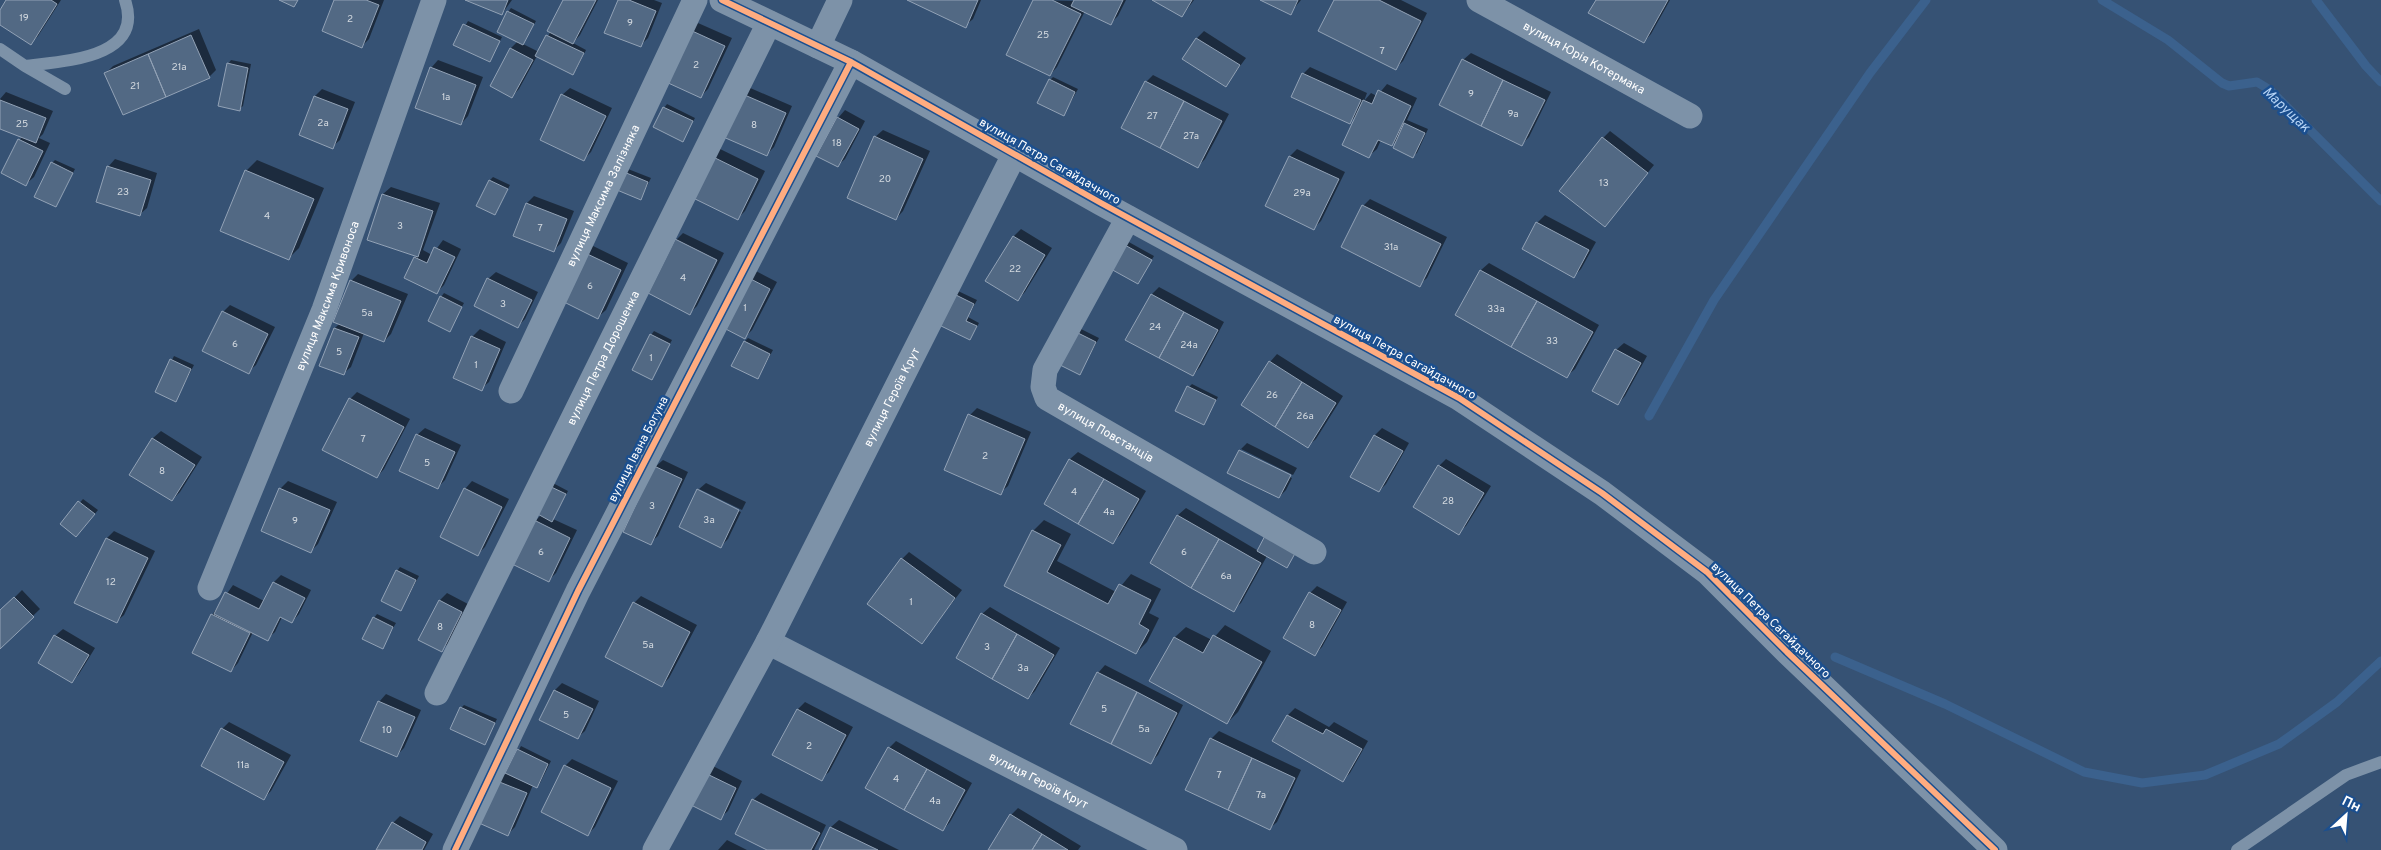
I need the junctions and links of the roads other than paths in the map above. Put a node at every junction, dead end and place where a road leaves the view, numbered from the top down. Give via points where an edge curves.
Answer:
1 (125, 0) edge
2 (434, 0) edge
3 (694, 0) edge
4 (722, 0) edge
5 (840, 0) edge
6 (1479, 0) edge
7 (769, 23) junction
8 (818, 46) junction
9 (0, 49) edge
10 (851, 62) junction
11 (25, 66) junction
12 (65, 89) dead end
13 (1690, 116) dead end
14 (1015, 153) junction
15 (1128, 218) junction
16 (511, 391) dead end
17 (1314, 552) dead end
18 (210, 588) dead end
19 (768, 642) junction
20 (437, 693) dead end
21 (2381, 762) edge
22 (455, 850) edge
23 (655, 850) edge
24 (1175, 850) edge
25 (1995, 850) edge
26 (2237, 850) edge

1 - 11 lane via 127,26 118,42 98,54
2 - 18 street, вулиця Максима Кривоноса via 324,310
3 - 16 street, вулиця Максима Залізняка
4 - 7 street, вулиця Петра Сагайдачного
5 - 8 street
6 - 13 street, вулиця Юрія Котермака
7 - 8 street, вулиця Петра Сагайдачного
7 - 20 street, вулиця Петра Дорошенка
8 - 10 street, вулиця Петра Сагайдачного
9 - 11 lane
10 - 14 street, вулиця Петра Сагайдачного
10 - 22 street, вулиця Івана Богуна via 578,590
11 - 12 lane
14 - 15 street, вулиця Петра Сагайдачного
14 - 19 street, вулиця Героїв Крут
15 - 17 street, вулиця Повстанців via 1045,370 1043,387 1047,398
15 - 25 street, вулиця Петра Сагайдачного via 1459,398 1602,493 1707,572
19 - 23 street, вулиця Героїв Крут
19 - 24 street, вулиця Героїв Крут
21 - 26 lane via 2346,774

